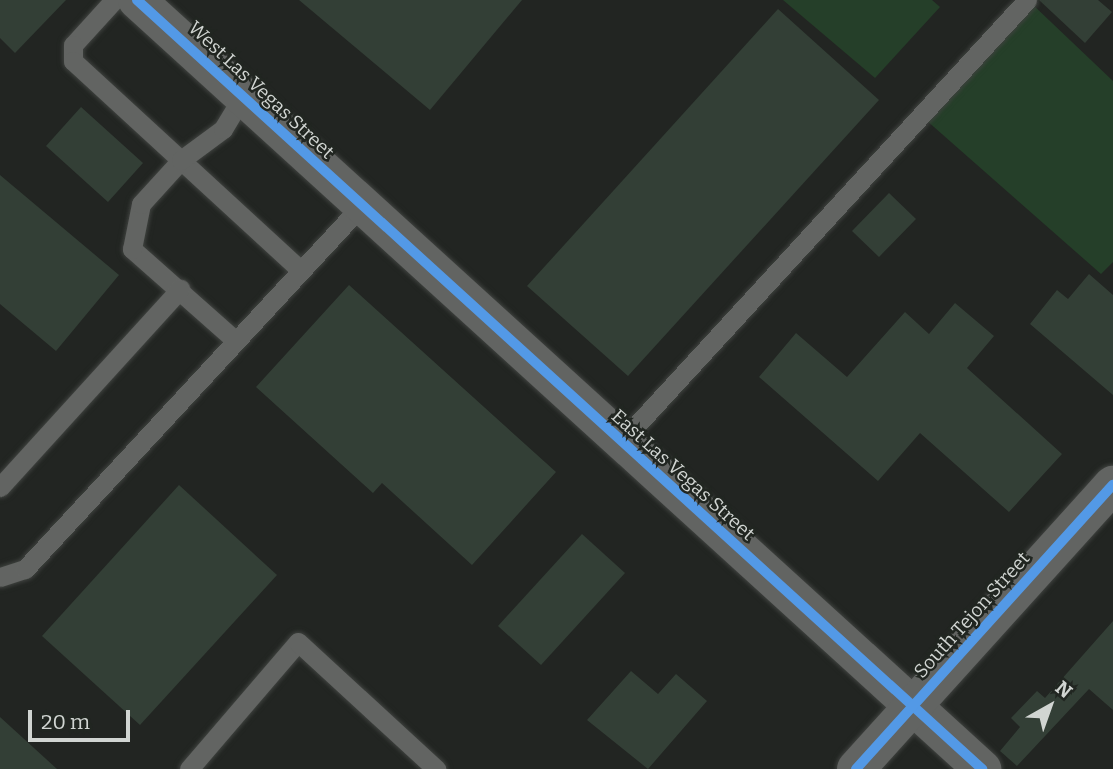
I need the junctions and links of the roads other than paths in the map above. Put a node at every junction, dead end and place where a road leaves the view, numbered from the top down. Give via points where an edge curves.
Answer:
1 (114, 0) edge
2 (137, 0) edge
3 (1027, 0) edge
4 (242, 97) junction
5 (181, 160) junction
6 (361, 206) junction
7 (301, 271) junction
8 (180, 289) junction
9 (236, 341) junction
10 (621, 442) junction
11 (1113, 485) edge
12 (0, 487) edge
13 (0, 577) edge
14 (913, 706) junction
15 (866, 765) edge
16 (189, 769) edge
17 (436, 769) edge
18 (982, 769) edge

1 - 5 lane via 73,45 73,61
2 - 4 street, West Las Vegas Street
3 - 10 lane
4 - 5 lane via 223,129
4 - 6 street, West Las Vegas Street
5 - 7 lane
5 - 8 lane via 141,204 132,249
6 - 7 lane
6 - 10 street, East Las Vegas Street
7 - 9 lane
8 - 9 lane
8 - 12 lane
9 - 13 lane via 24,569
10 - 14 street, East Las Vegas Street
11 - 14 street, South Tejon Street
14 - 15 street, South Tejon Street
14 - 18 street, East Las Vegas Street
16 - 17 lane via 298,642

